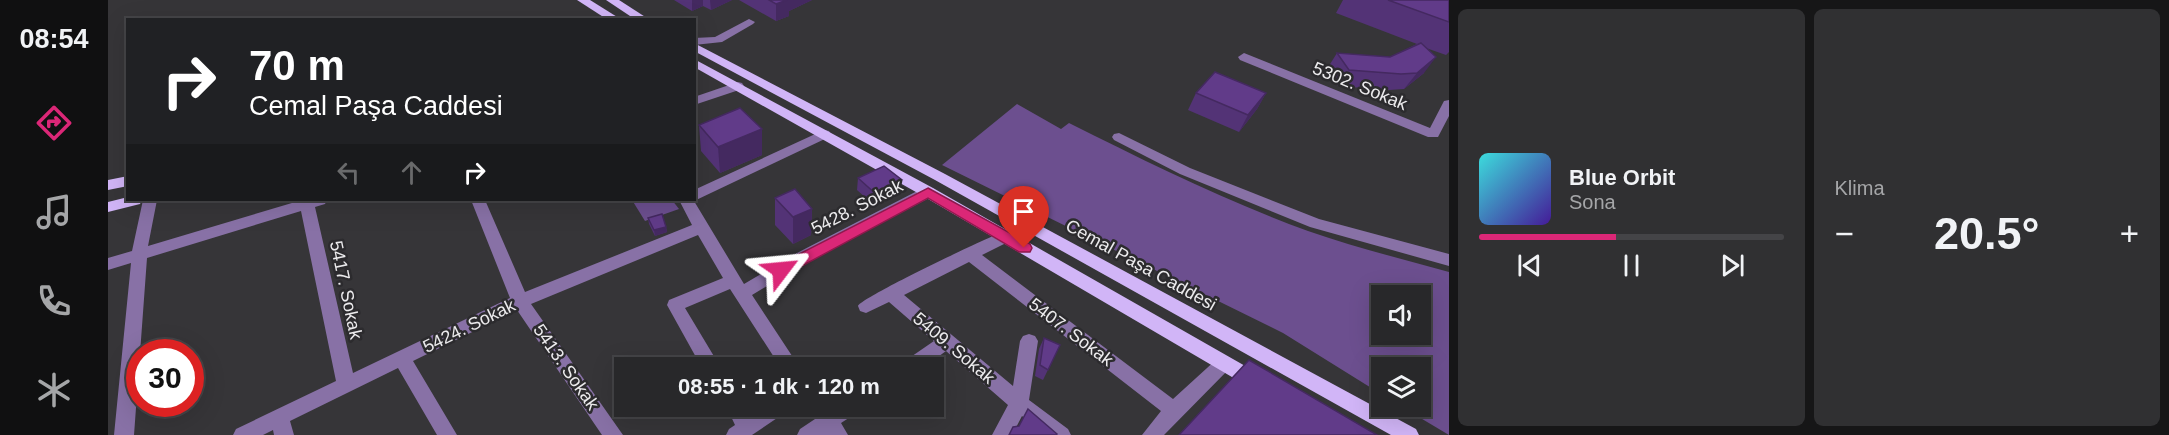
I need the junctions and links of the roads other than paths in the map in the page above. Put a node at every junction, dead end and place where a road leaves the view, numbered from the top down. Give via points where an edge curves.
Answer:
1 (582, 0) edge
2 (611, 0) edge
3 (614, 18) edge
4 (642, 18) edge
5 (748, 22) dead end
6 (696, 44) edge
7 (696, 45) edge
8 (1244, 57) dead end
9 (696, 64) edge
10 (738, 86) junction
11 (696, 100) edge
12 (1449, 104) edge
13 (824, 134) junction
14 (1119, 137) dead end
15 (126, 181) edge
16 (108, 185) edge
17 (928, 192) junction
18 (696, 195) edge
19 (131, 201) edge
20 (150, 201) edge
21 (314, 201) edge
22 (478, 201) edge
23 (686, 201) edge
24 (108, 207) edge
25 (700, 228) junction
26 (1005, 237) junction
27 (140, 254) junction
28 (969, 254) junction
29 (1449, 260) edge
30 (108, 264) edge
31 (737, 287) junction
32 (890, 293) junction
33 (520, 301) junction
34 (866, 306) dead end
35 (946, 342) junction
36 (1029, 342) dead end
37 (706, 357) edge
38 (784, 357) edge
39 (924, 357) edge
40 (402, 359) junction
41 (1224, 363) junction
42 (346, 385) junction
43 (1266, 387) edge
44 (1019, 403) junction
45 (1174, 410) junction
46 (763, 417) edge
47 (828, 421) edge
48 (282, 426) edge
49 (742, 431) edge
50 (124, 435) edge
51 (243, 435) edge
52 (447, 435) edge
53 (613, 435) edge
54 (807, 435) edge
55 (1002, 435) edge
56 (1061, 435) edge
57 (1152, 435) edge
58 (1409, 435) edge

1 - 3 main road
2 - 4 main road
5 - 6 street via 718,39
7 - 58 main road, Cemal Paşa Caddesi
8 - 12 street, 5302. Sokak via 1433,134
9 - 10 main road
10 - 11 street
10 - 13 main road
13 - 17 main road
13 - 18 street
14 - 29 street via 1185,171 1315,223
15 - 16 main road
17 - 26 main road
17 - 31 street, 5428. Sokak
19 - 24 main road
20 - 27 street
21 - 27 street
21 - 42 street, 5417. Sokak
22 - 33 street, 5413. Sokak
23 - 25 street
25 - 31 street
25 - 33 street, 5424. Sokak
26 - 28 street
26 - 41 main road
27 - 30 street
27 - 50 street
28 - 32 street
28 - 45 street, 5407. Sokak
31 - 37 street, 5428. Sokak via 675,305
31 - 38 street
32 - 34 street
32 - 35 street, 5409. Sokak
33 - 40 street, 5424. Sokak
33 - 53 street, 5413. Sokak
35 - 39 street
35 - 44 street, 5409. Sokak
36 - 44 street, 5409. Sokak
40 - 42 street, 5424. Sokak
40 - 52 street
41 - 43 main road
41 - 45 street
42 - 48 street, 5424. Sokak
44 - 55 street
44 - 56 street, 5409. Sokak
45 - 57 street
46 - 49 street
47 - 54 street
48 - 51 street, 5424. Sokak

